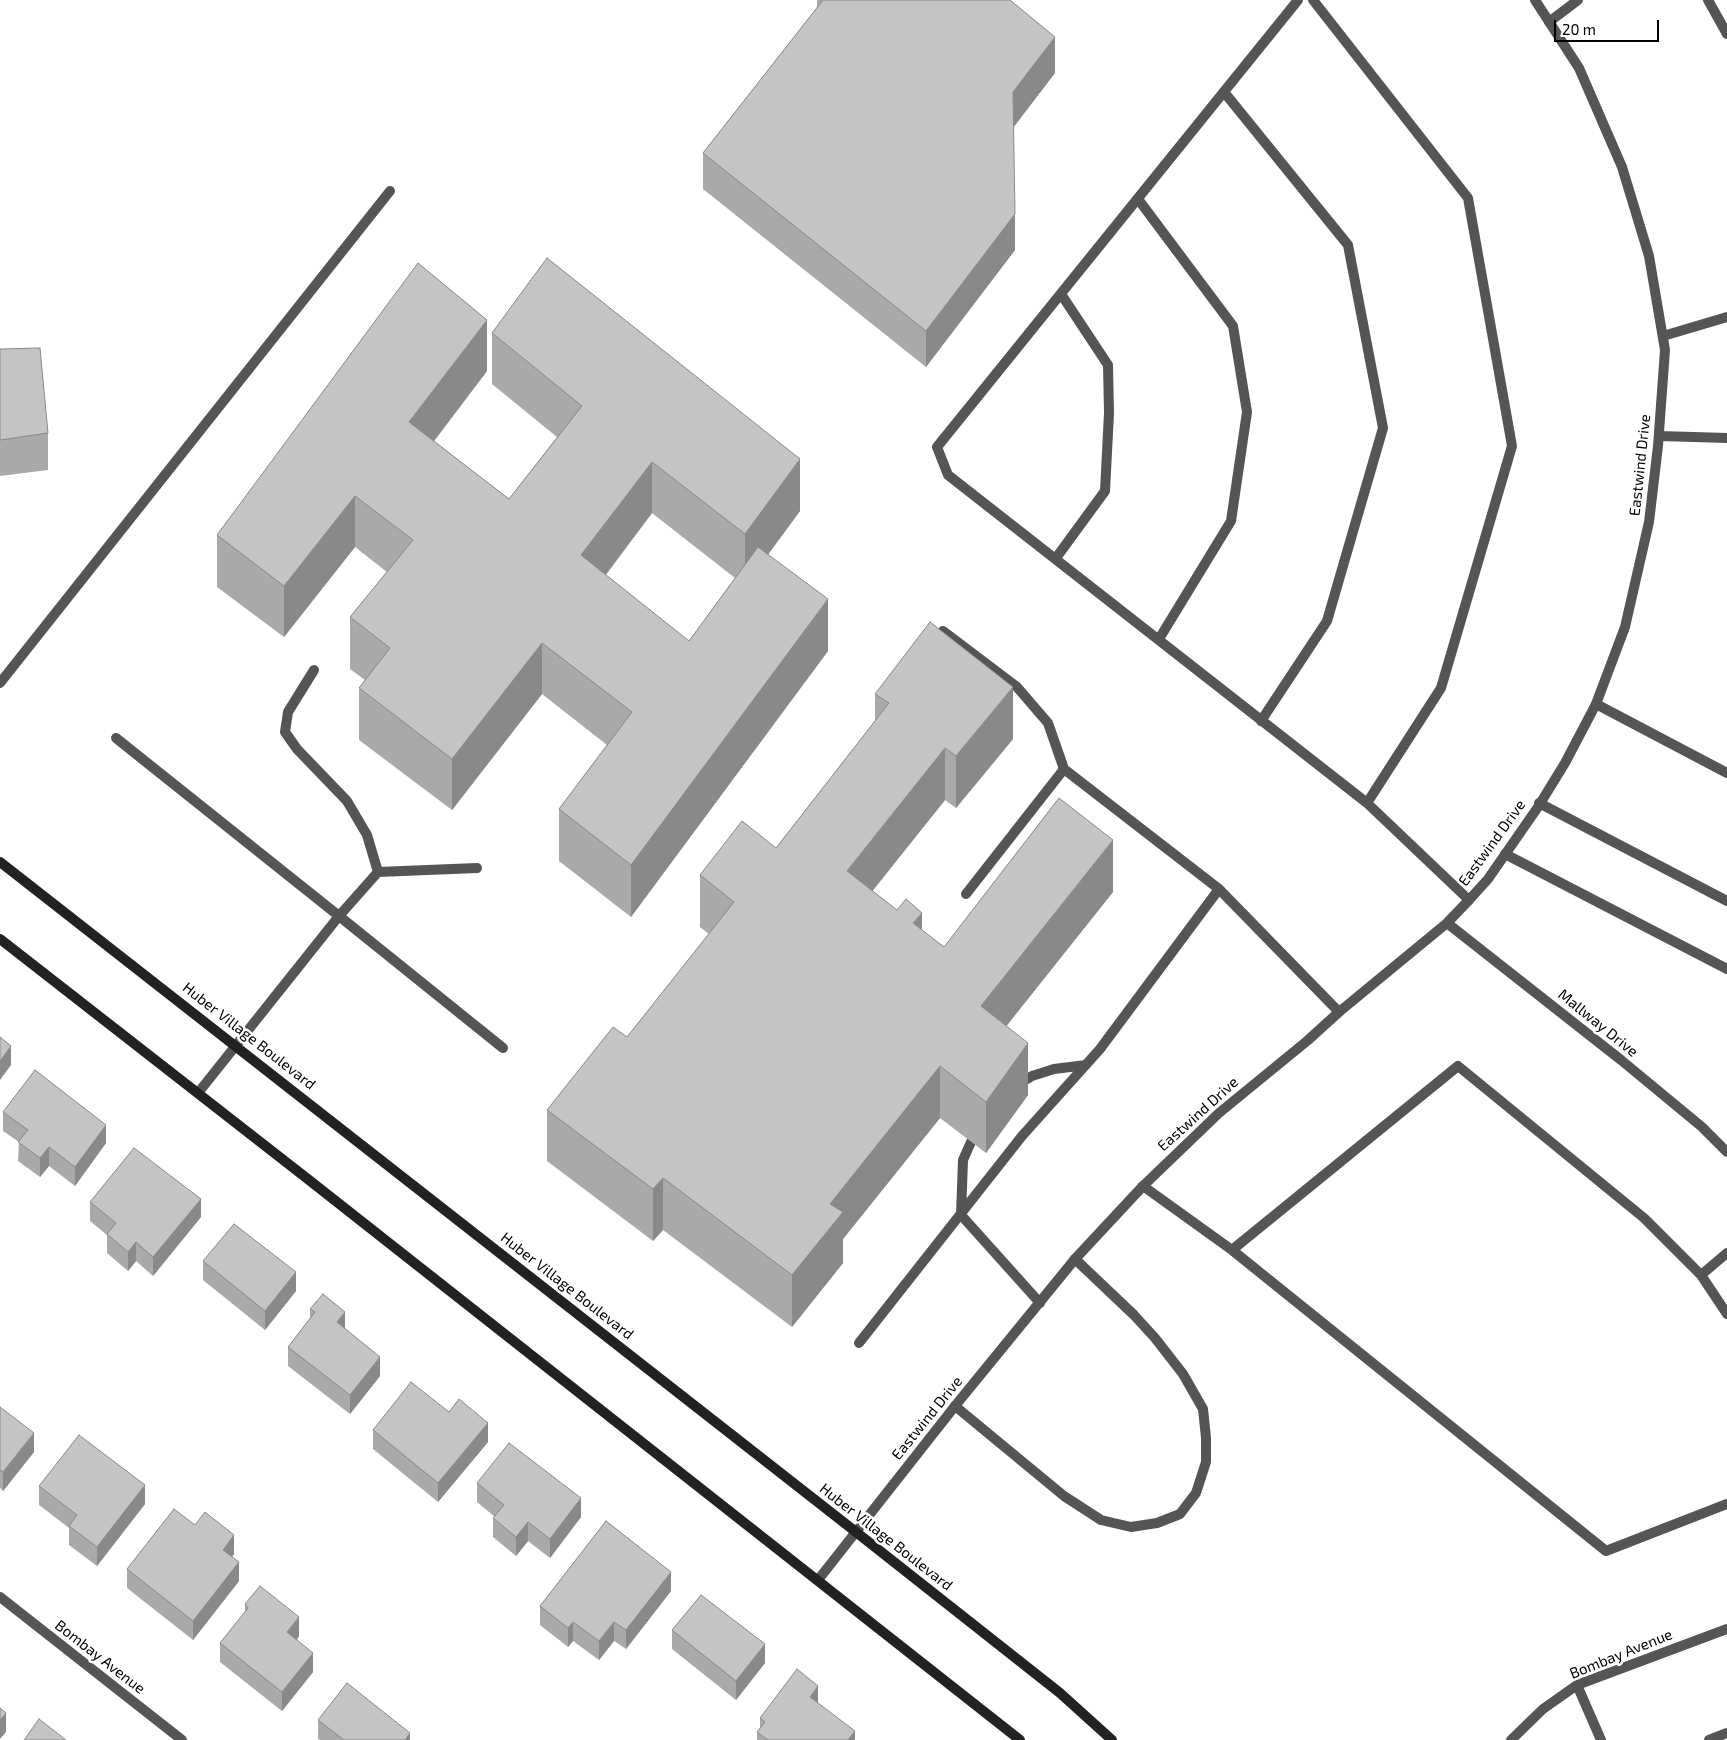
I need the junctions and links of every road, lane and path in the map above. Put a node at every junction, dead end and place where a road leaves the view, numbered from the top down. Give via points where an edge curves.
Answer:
1 (1298, 0) edge
2 (1313, 0) edge
3 (1535, 0) edge
4 (1578, 0) edge
5 (1708, 0) edge
6 (1549, 22) junction
7 (1727, 34) edge
8 (1224, 92) junction
9 (390, 190) dead end
10 (1138, 199) junction
11 (1061, 294) junction
12 (1727, 317) edge
13 (1663, 336) junction
14 (1659, 436) junction
15 (1727, 438) edge
16 (1056, 558) junction
17 (944, 631) edge
18 (1158, 639) junction
19 (314, 670) dead end
20 (0, 683) edge
21 (1596, 704) junction
22 (1261, 721) junction
23 (116, 738) dead end
24 (1064, 769) junction
25 (1727, 772) edge
26 (1367, 803) junction
27 (1540, 803) junction
28 (1505, 854) junction
29 (0, 862) edge
30 (477, 868) dead end
31 (378, 872) junction
32 (1219, 890) junction
33 (966, 894) dead end
34 (1469, 900) junction
35 (1727, 901) edge
36 (340, 916) junction
37 (1447, 923) junction
38 (0, 939) edge
39 (1727, 969) edge
40 (1339, 1012) junction
41 (236, 1045) junction
42 (503, 1048) dead end
43 (1086, 1065) junction
44 (1016, 1086) edge
45 (198, 1093) junction
46 (971, 1142) dead end
47 (1727, 1152) edge
48 (1143, 1186) junction
49 (961, 1215) junction
50 (1232, 1250) junction
51 (1727, 1254) edge
52 (1075, 1259) junction
53 (1701, 1276) junction
54 (1040, 1303) junction
55 (1727, 1314) edge
56 (859, 1343) dead end
57 (955, 1406) junction
58 (1727, 1504) edge
59 (856, 1532) junction
60 (818, 1580) junction
61 (0, 1597) edge
62 (1727, 1629) edge
63 (1577, 1685) junction
64 (1727, 1733) edge
65 (182, 1740) edge
66 (1020, 1740) edge
67 (1112, 1740) edge
68 (1511, 1740) edge
69 (1601, 1740) edge
70 (1709, 1740) edge

1 - 8 street
2 - 26 street via 1468,198 1512,446 1441,688
3 - 6 street, Eastwind Drive
4 - 6 street
5 - 7 street
6 - 13 street, Eastwind Drive via 1579,68 1622,167 1649,256
8 - 10 street
8 - 22 street via 1348,245 1383,428 1327,621
9 - 20 street
10 - 11 street
10 - 18 street via 1233,326 1247,412 1231,520
11 - 16 street via 1108,365 1108,413 1105,491
11 - 16 street via 937,447 948,475
12 - 13 street
13 - 14 street, Eastwind Drive via 1665,350
14 - 15 street
14 - 21 street, Eastwind Drive via 1650,522 1625,627
16 - 18 street
17 - 24 street via 1017,687 1048,723
18 - 22 street
19 - 31 street via 288,712 285,732 297,750 348,801 367,835
21 - 25 street
21 - 27 street, Eastwind Drive
22 - 26 street
23 - 36 street
24 - 32 street
24 - 33 street
26 - 34 street
27 - 28 street, Eastwind Drive
27 - 35 street
28 - 34 street, Eastwind Drive
28 - 39 street
29 - 41 street, Huber Village Boulevard
30 - 31 street
31 - 36 street
32 - 40 street
32 - 43 street
34 - 37 street, Eastwind Drive
36 - 41 street
36 - 42 street
37 - 40 street, Eastwind Drive
37 - 47 street, Mallway Drive via 1621,1060
38 - 45 street
40 - 48 street, Eastwind Drive via 1219,1113
41 - 45 street
41 - 59 street, Huber Village Boulevard
43 - 44 street via 1054,1069 1032,1076
43 - 49 street via 1022,1136
45 - 60 street
46 - 49 street via 963,1160
48 - 50 street
48 - 52 street, Eastwind Drive
49 - 54 street
49 - 56 street
50 - 53 street via 1458,1066 1644,1218
50 - 58 street via 1606,1551
51 - 53 street
52 - 54 street, Eastwind Drive
52 - 57 street via 1155,1338 1183,1374 1203,1409 1206,1462 1196,1493 1180,1514 1157,1523 1130,1527 1101,1520 1064,1496
53 - 55 street
54 - 57 street, Eastwind Drive
57 - 59 street, Eastwind Drive
59 - 60 street, Eastwind Drive
59 - 67 street, Huber Village Boulevard via 1060,1693
60 - 66 street
61 - 65 street, Bombay Avenue
62 - 63 street, Bombay Avenue
63 - 68 street, Bombay Avenue via 1543,1709
63 - 69 street
64 - 70 street

